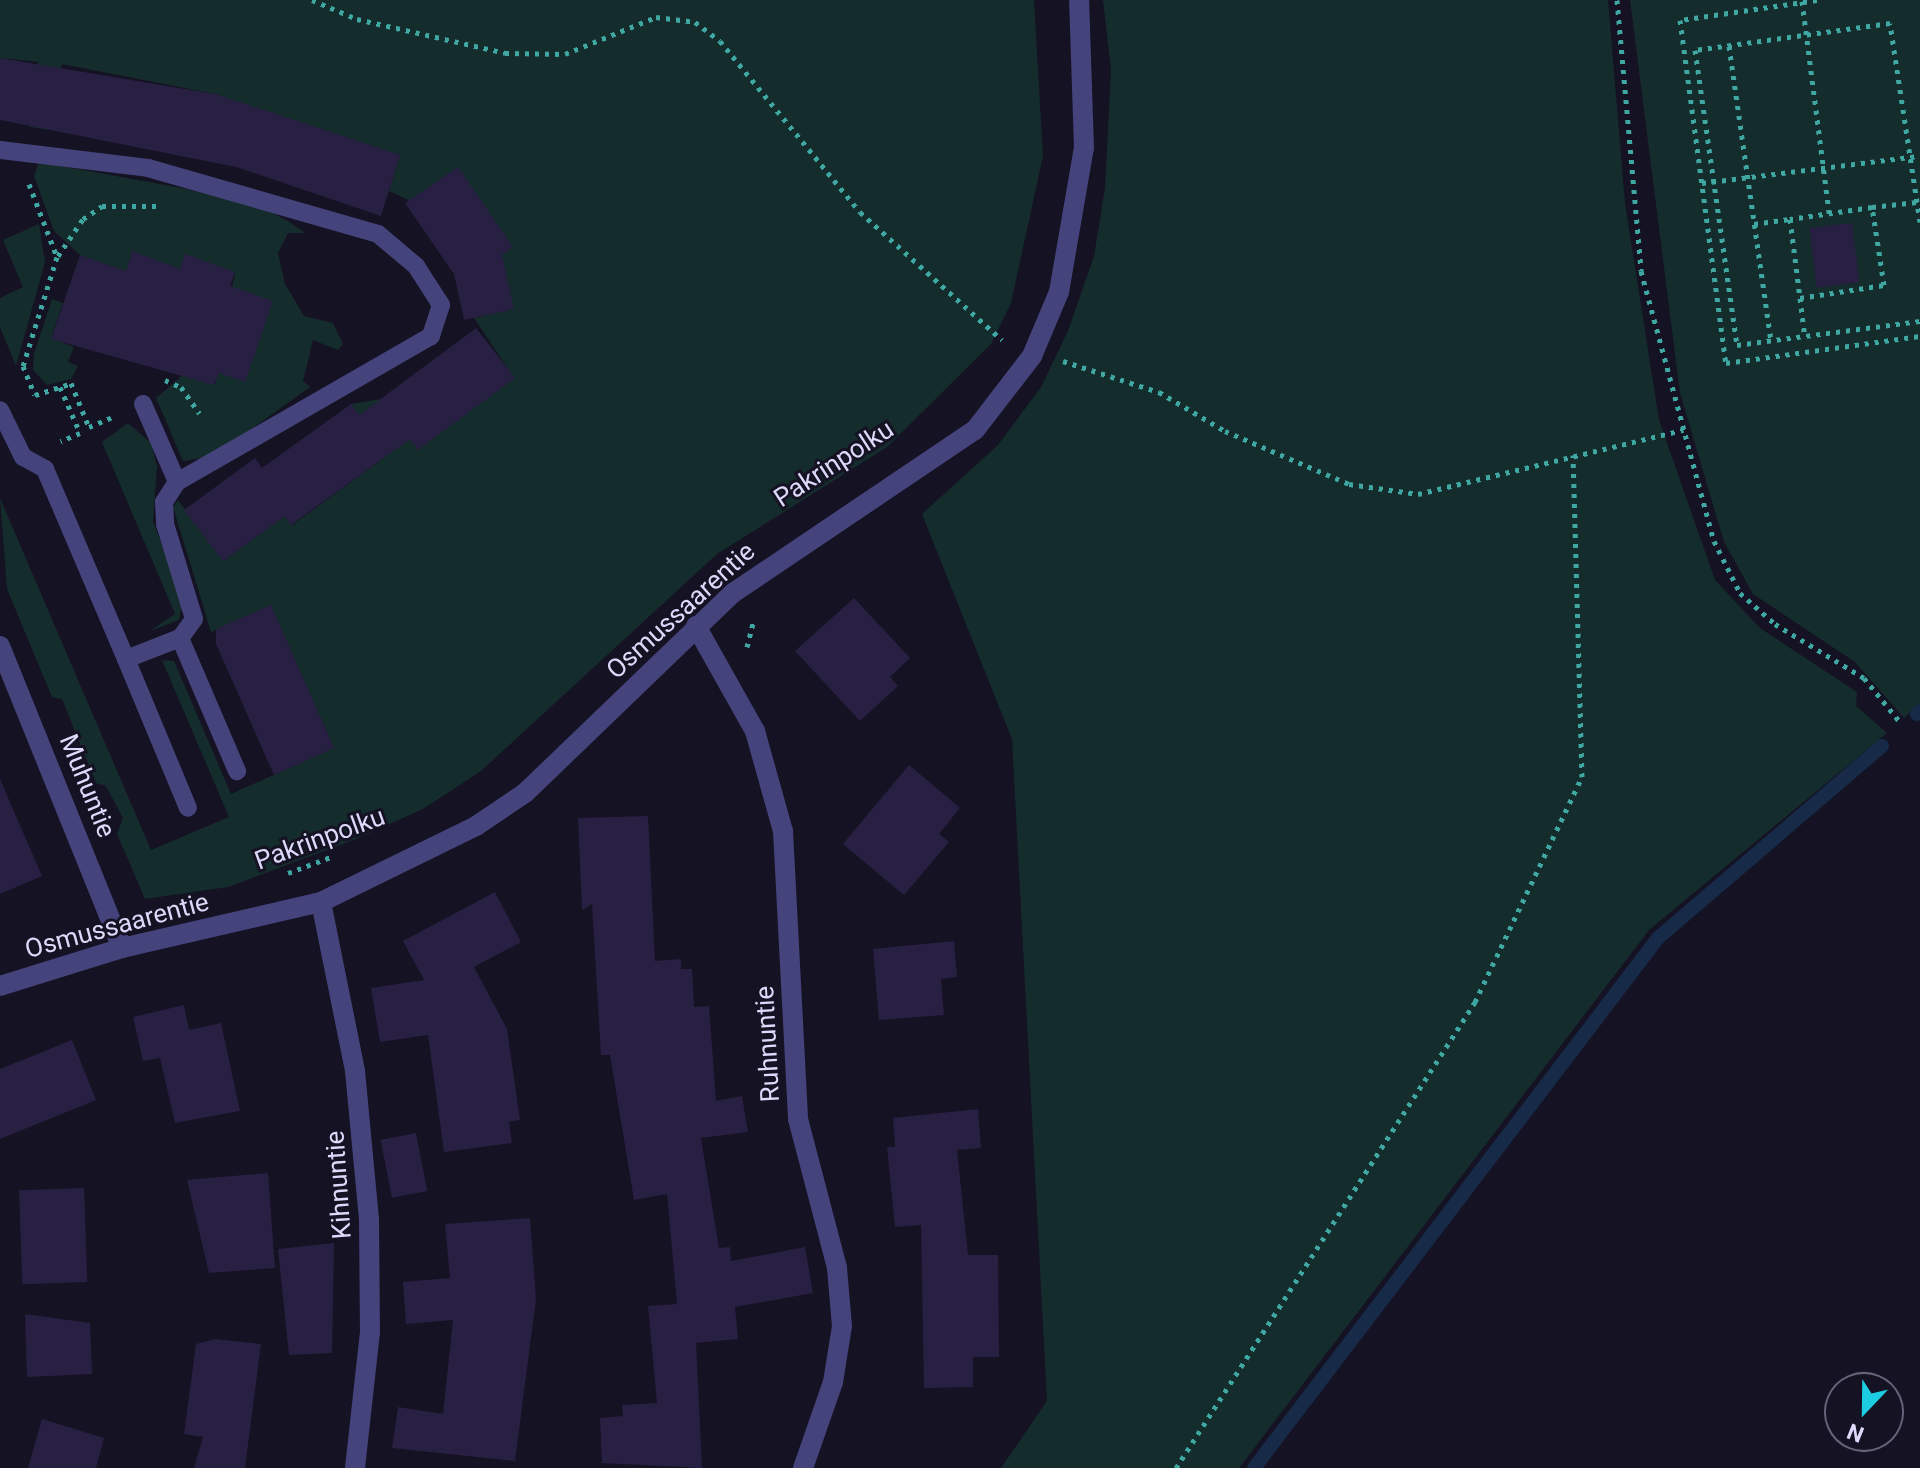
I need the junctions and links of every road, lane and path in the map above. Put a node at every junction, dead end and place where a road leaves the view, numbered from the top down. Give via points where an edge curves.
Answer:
1 (312, 0) edge
2 (1079, 0) edge
3 (1617, 0) edge
4 (1817, 0) edge
5 (1802, 1) edge
6 (1806, 36) junction
7 (1729, 46) junction
8 (7, 151) edge
9 (1920, 156) edge
10 (1911, 157) junction
11 (1823, 168) junction
12 (1747, 177) junction
13 (1714, 180) junction
14 (1702, 183) junction
15 (1917, 202) junction
16 (164, 206) dead end
17 (1872, 207) junction
18 (1829, 213) junction
19 (1790, 219) junction
20 (1920, 222) edge
21 (1754, 224) junction
22 (57, 257) junction
23 (1800, 298) junction
24 (1920, 321) edge
25 (1009, 328) dead end
26 (1805, 336) junction
27 (1920, 336) edge
28 (1002, 341) junction
29 (1771, 341) junction
30 (992, 353) dead end
31 (1032, 356) junction
32 (60, 387) junction
33 (143, 404) dead end
34 (0, 410) edge
35 (86, 418) dead end
36 (75, 423) dead end
37 (1683, 430) junction
38 (6, 442) edge
39 (1573, 455) junction
40 (177, 482) junction
41 (696, 626) junction
42 (180, 638) junction
43 (0, 646) edge
44 (126, 659) junction
45 (1900, 722) dead end
46 (237, 771) dead end
47 (188, 808) dead end
48 (344, 852) dead end
49 (273, 878) dead end
50 (321, 902) junction
51 (122, 948) junction
52 (0, 986) edge
53 (355, 1468) edge
54 (803, 1468) edge
55 (1176, 1468) edge

1 - 28 path via 357,19 505,53 565,54 656,17 695,22 720,41 860,212
2 - 31 street, Osmussaarentie via 1088,96 1078,216 1059,292
3 - 37 path via 1641,271
4 - 5 path
5 - 6 path
5 - 14 path via 1680,20
6 - 7 path
6 - 10 path via 1890,23
6 - 11 path
7 - 12 path
7 - 13 path via 1695,50
8 - 22 path
8 - 40 lane via 148,168 378,234 416,266 441,305 431,336
9 - 10 path
10 - 11 path
10 - 15 path
11 - 12 path
11 - 18 path
12 - 13 path
12 - 21 path
13 - 14 path
13 - 29 path via 1737,345
14 - 27 path via 1726,363
15 - 17 path
15 - 20 path
16 - 22 path via 102,206 83,219
17 - 18 path
17 - 23 path via 1884,285
18 - 19 path
19 - 21 path
19 - 23 path
21 - 29 path
22 - 32 path via 23,366 35,395
23 - 26 path
24 - 26 path
25 - 28 path
26 - 29 path
28 - 30 path
31 - 39 path via 1159,392 1225,431 1349,484 1418,494
31 - 41 street, Osmussaarentie via 975,430 782,557
32 - 35 path via 71,383
32 - 36 path
33 - 40 lane
34 - 38 lane
37 - 39 path
37 - 45 path via 1714,541 1740,593 1775,624 1864,678
38 - 44 lane via 45,469
39 - 55 path via 1582,777 1475,1002
40 - 42 lane via 164,502 165,524 194,619
41 - 50 street, Osmussaarentie via 525,793 437,847
41 - 54 street, Ruhnuntie via 755,731 783,831 798,1119 837,1268 842,1326 833,1382
42 - 44 lane
42 - 46 lane
43 - 51 street, Muhuntie
44 - 47 lane
48 - 49 path, Pakrinpolku
50 - 51 street, Osmussaarentie
50 - 53 street, Kihnuntie via 355,1071 369,1220 370,1332
51 - 52 street, Osmussaarentie

